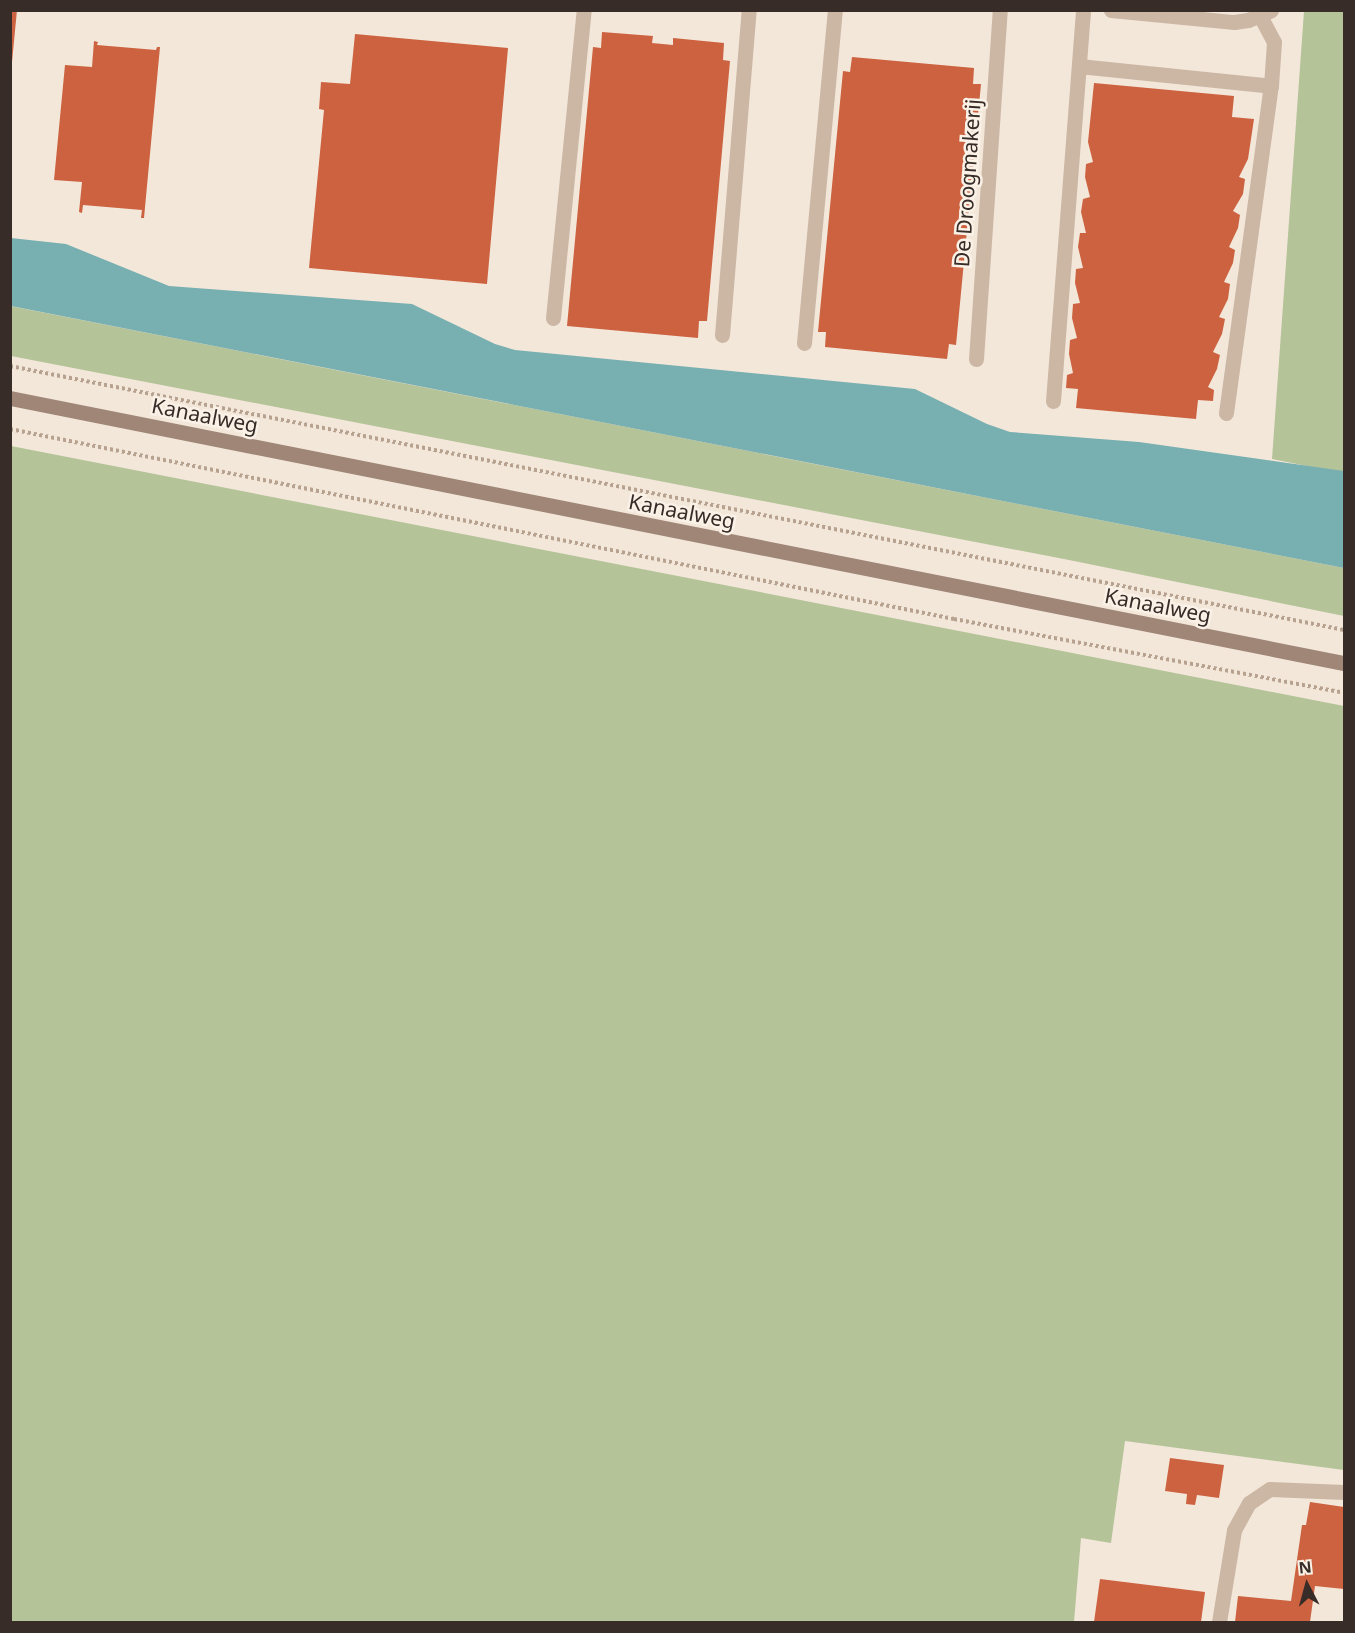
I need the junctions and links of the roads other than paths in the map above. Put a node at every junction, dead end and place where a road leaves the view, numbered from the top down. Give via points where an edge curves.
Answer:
1 (584, 10) edge
2 (749, 10) edge
3 (835, 10) edge
4 (1000, 10) edge
5 (1083, 10) edge
6 (1112, 10) edge
7 (1266, 13) edge
8 (1181, 14) edge
9 (1079, 66) junction
10 (1271, 86) junction
11 (553, 318) dead end
12 (722, 335) dead end
13 (804, 343) dead end
14 (976, 359) dead end
15 (10, 398) edge
16 (1053, 401) dead end
17 (1226, 413) dead end
18 (1344, 663) edge
19 (1344, 1492) edge
20 (1219, 1623) edge

1 - 11 street
2 - 12 street
3 - 13 street
4 - 14 street, De Droogmakerij
5 - 9 street
6 - 8 street
7 - 8 street via 1234,22
7 - 10 street via 1274,42
9 - 10 street
9 - 16 street
10 - 17 street
15 - 18 street, Kanaalweg
19 - 20 street via 1285,1488 1258,1495 1240,1514 1228,1553

